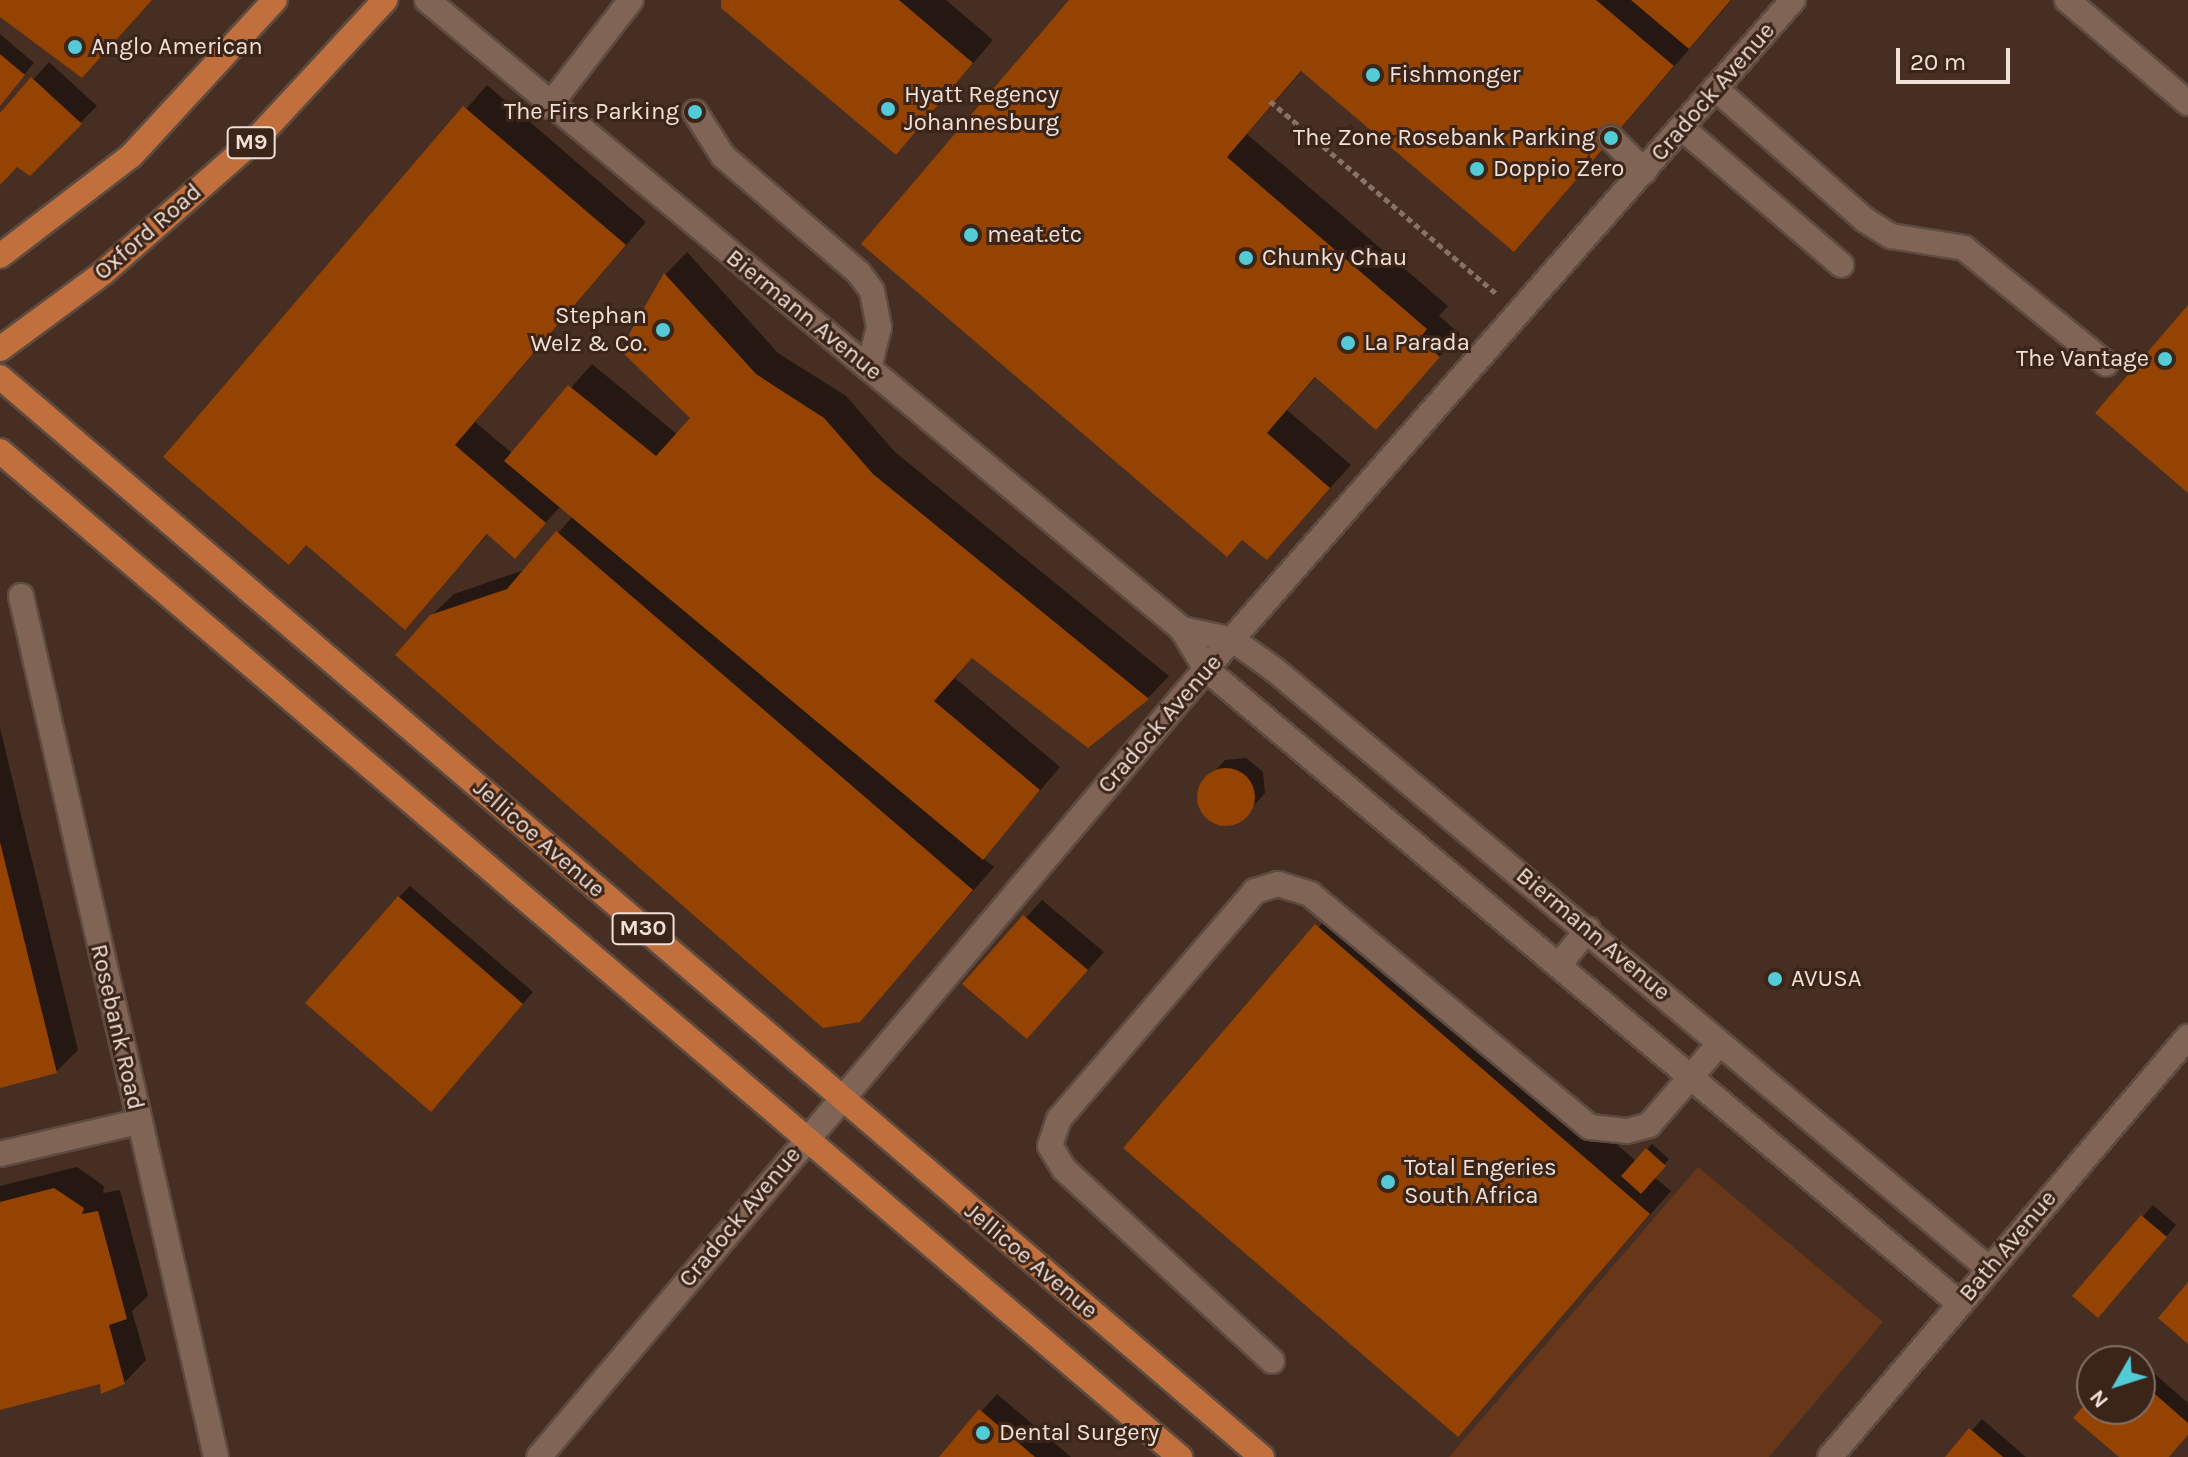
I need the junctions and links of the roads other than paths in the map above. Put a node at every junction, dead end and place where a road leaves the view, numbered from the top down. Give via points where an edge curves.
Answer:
1 (275, 0) edge
2 (385, 0) edge
3 (427, 0) edge
4 (631, 0) edge
5 (1793, 0) edge
6 (2067, 0) edge
7 (1716, 89) junction
8 (2188, 103) edge
9 (549, 106) junction
10 (695, 112) dead end
11 (1682, 128) junction
12 (1611, 138) dead end
13 (1644, 171) junction
14 (0, 256) edge
15 (1841, 265) dead end
16 (0, 349) edge
17 (2106, 364) dead end
18 (869, 368) junction
19 (0, 377) edge
20 (0, 451) edge
21 (21, 596) dead end
22 (1182, 629) junction
23 (1233, 640) junction
24 (1206, 669) junction
25 (1588, 929) junction
26 (1559, 965) junction
27 (2188, 1037) edge
28 (1720, 1043) junction
29 (1694, 1076) junction
30 (840, 1098) junction
31 (138, 1122) junction
32 (805, 1140) junction
33 (0, 1154) edge
34 (1988, 1268) junction
35 (1960, 1304) junction
36 (1272, 1361) dead end
37 (216, 1457) edge
38 (539, 1457) edge
39 (1180, 1457) edge
40 (1262, 1457) edge
41 (1830, 1457) edge

1 - 14 main road via 131,156
2 - 16 main road, Oxford Road / M9 via 261,134 103,273
3 - 9 street, Biermann Avenue
4 - 9 street
5 - 7 street, Cradock Avenue
6 - 8 street
7 - 11 street, Cradock Avenue
7 - 17 street via 1865,220 1891,236 1964,248
9 - 18 street, Biermann Avenue
10 - 18 street via 723,156 859,273 872,291 879,327
11 - 13 street, Cradock Avenue
11 - 15 street
12 - 13 street
13 - 23 street, Cradock Avenue
18 - 22 street, Biermann Avenue
19 - 30 main road, Jellicoe Avenue / M30
20 - 32 main road, M30
21 - 31 street, Rosebank Road
22 - 23 street, Biermann Avenue
22 - 24 street, Biermann Avenue
23 - 24 street, Cradock Avenue
23 - 25 street, Biermann Avenue
24 - 26 street, Biermann Avenue
24 - 30 street, Cradock Avenue
25 - 26 street
25 - 28 street, Biermann Avenue
26 - 29 street, Biermann Avenue
27 - 34 street, Bath Avenue
28 - 29 street
28 - 34 street, Biermann Avenue
29 - 35 street, Biermann Avenue
29 - 36 street via 1649,1125 1627,1131 1590,1127 1310,894 1278,884 1255,891 1059,1119 1050,1146 1064,1169
30 - 32 street, Cradock Avenue
30 - 40 main road, Jellicoe Avenue / M30
31 - 33 street
31 - 37 street, Rosebank Road
32 - 38 street, Cradock Avenue
32 - 39 main road, M30
34 - 35 street, Bath Avenue
35 - 41 street, Bath Avenue

